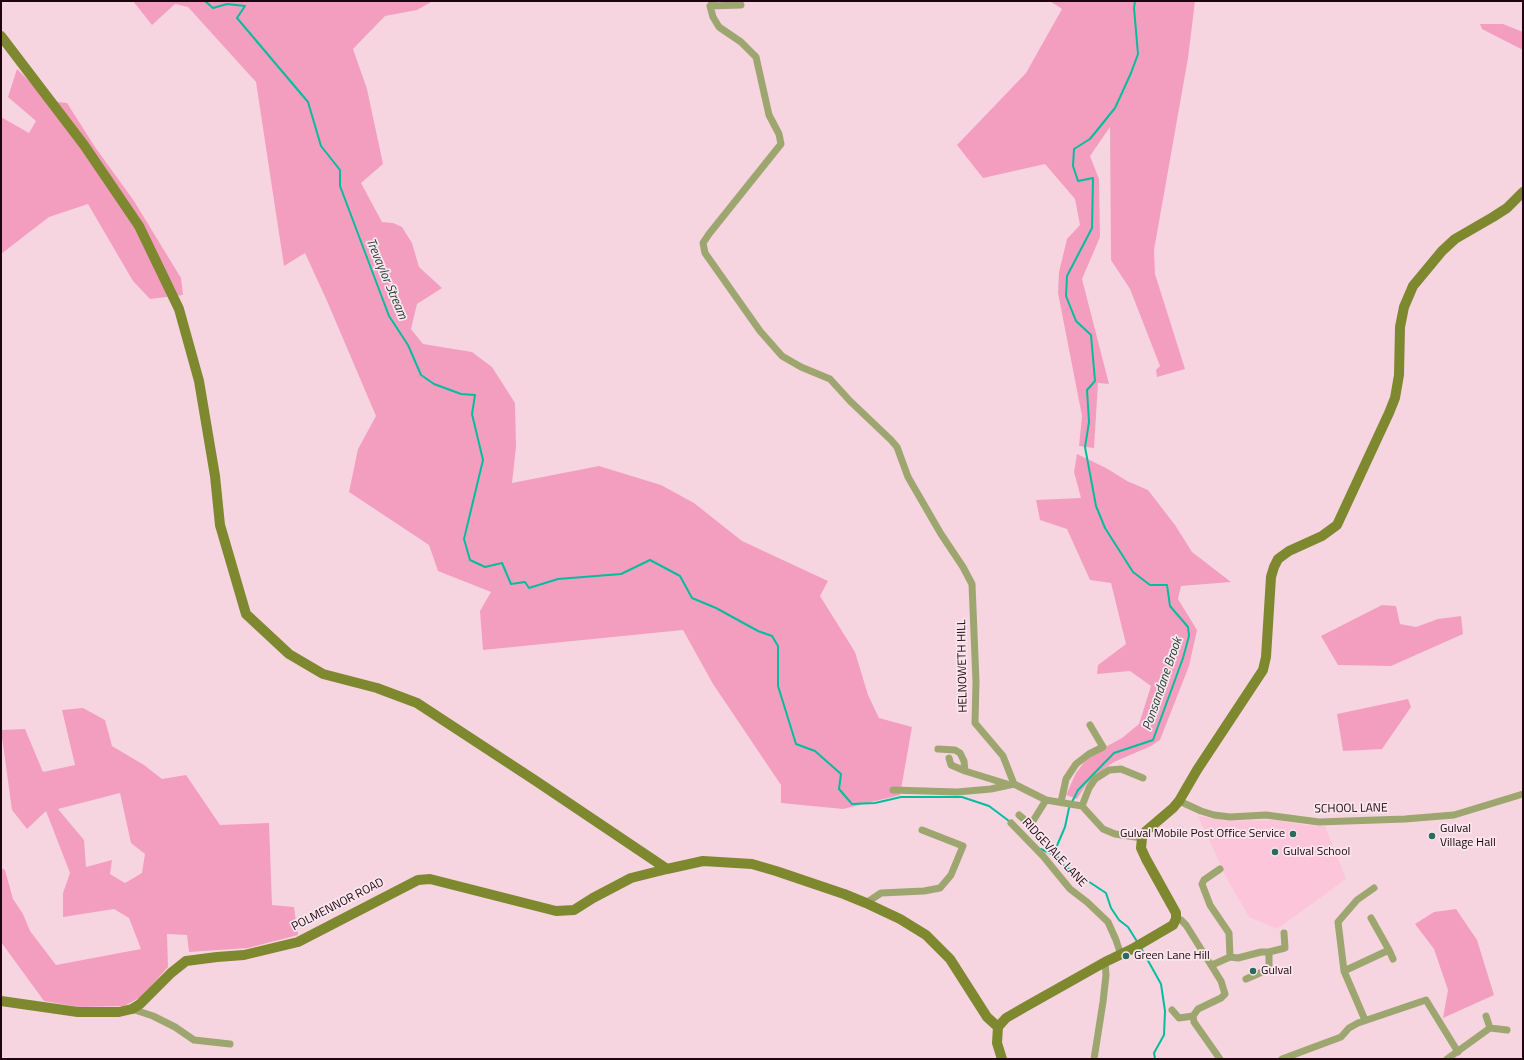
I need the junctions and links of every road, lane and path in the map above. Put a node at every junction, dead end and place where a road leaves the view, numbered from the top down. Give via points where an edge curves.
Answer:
1 (712, 3) edge
2 (741, 5) dead end
3 (1, 36) edge
4 (1523, 192) edge
5 (1090, 725) dead end
6 (938, 748) dead end
7 (949, 758) dead end
8 (965, 771) junction
9 (1143, 778) dead end
10 (1011, 784) junction
11 (893, 790) dead end
12 (1523, 794) edge
13 (1046, 800) junction
14 (1179, 801) junction
15 (1064, 803) junction
16 (1080, 806) junction
17 (1019, 815) dead end
18 (1010, 823) dead end
19 (922, 830) dead end
20 (1142, 838) junction
21 (667, 869) junction
22 (1220, 869) dead end
23 (1374, 888) dead end
24 (866, 903) junction
25 (1371, 918) dead end
26 (1176, 919) junction
27 (1284, 933) dead end
28 (1389, 950) junction
29 (1269, 952) junction
30 (1121, 955) junction
31 (1230, 957) junction
32 (1393, 959) dead end
33 (1105, 962) junction
34 (1212, 965) junction
35 (1344, 971) junction
36 (1246, 979) dead end
37 (2, 1000) edge
38 (132, 1009) junction
39 (1172, 1010) dead end
40 (1193, 1016) junction
41 (1486, 1016) dead end
42 (1365, 1020) junction
43 (998, 1027) junction
44 (1490, 1028) junction
45 (1507, 1030) dead end
46 (230, 1044) dead end
47 (1458, 1052) junction
48 (1002, 1059) edge
49 (1094, 1059) edge
50 (1220, 1059) edge
51 (1282, 1059) edge
52 (1447, 1059) edge

1 - 2 street
1 - 10 street, HELNOWETH HILL via 713,17 719,27 741,42 756,57 768,115 779,134 781,144 709,234 703,243 705,253 760,331 782,356 830,379 896,447 908,477 972,584 975,723 1003,756
3 - 21 street via 84,145 139,226 179,309 199,380 215,476 220,525 246,614 289,654 323,674 377,688 417,704
4 - 14 street via 1503,211 1455,239 1413,286 1404,307 1400,327 1399,374 1395,398 1389,413 1337,525 1322,536 1278,559 1271,577 1263,670
5 - 15 street via 1102,747 1076,764 1066,779
6 - 8 street via 960,753
7 - 8 street via 951,765
8 - 10 street
9 - 16 street via 1121,769 1109,770 1095,779
10 - 11 street via 991,789 957,792
10 - 13 street
12 - 14 street, SCHOOL LANE via 1454,815 1318,822 1266,815 1214,815
13 - 15 street
13 - 17 street via 1033,821 1027,822
14 - 20 street via 1146,831
15 - 16 street
16 - 20 street via 1103,829 1115,834
18 - 30 street, RIDGEVALE LANE via 1043,856 1070,889 1108,922
19 - 24 street via 963,846 951,875 940,888 881,893
20 - 26 street via 1146,859 1176,913
21 - 24 street, POLMENNOR ROAD via 702,861 752,864
21 - 38 street, POLMENNOR ROAD via 630,878 574,910 556,911 430,879 418,880 298,942 244,955 186,961
22 - 31 street via 1202,884 1210,904 1230,933
23 - 35 street via 1357,900 1338,922
24 - 43 street, POLMENNOR ROAD via 926,935 942,950 986,1017
25 - 28 street
26 - 30 street via 1173,925
26 - 34 street via 1186,925
27 - 29 street via 1285,948
28 - 32 street
28 - 35 street
29 - 31 street via 1238,958
29 - 36 street via 1269,969
30 - 33 street
31 - 34 street
33 - 43 street via 1006,1018
33 - 49 street via 1103,1002
34 - 40 street via 1222,981 1225,994 1198,1009
35 - 42 street
37 - 38 street via 78,1012 119,1012
38 - 46 street via 175,1027 194,1040
39 - 40 street via 1179,1018
40 - 50 street via 1194,1022
41 - 44 street
42 - 47 street via 1426,1000
42 - 51 street via 1349,1028 1341,1037
43 - 48 street via 996,1043
44 - 45 street
44 - 47 street
47 - 52 street

